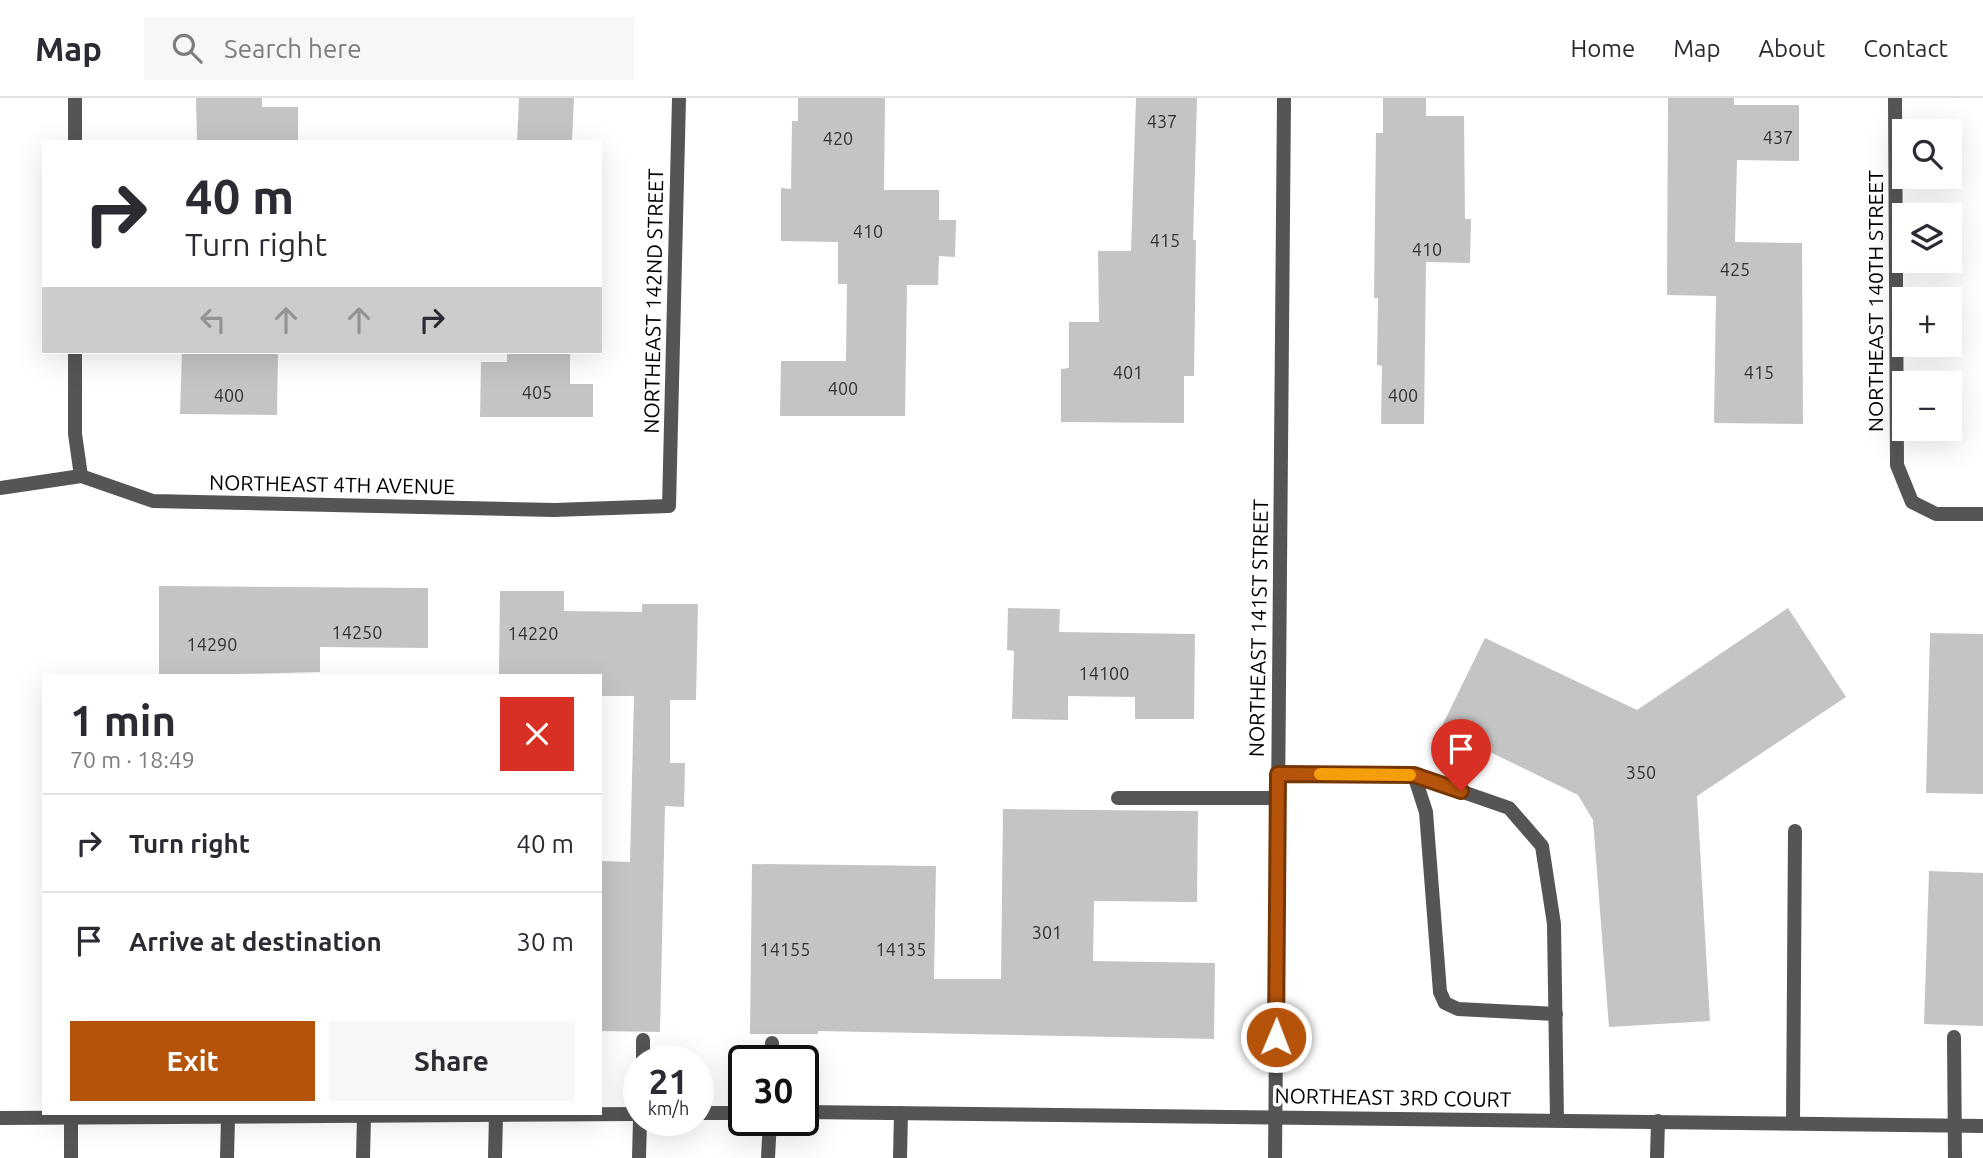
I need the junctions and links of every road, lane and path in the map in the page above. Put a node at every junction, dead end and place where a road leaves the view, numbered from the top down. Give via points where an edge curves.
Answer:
1 (75, 98) edge
2 (679, 98) edge
3 (1284, 98) edge
4 (1895, 98) edge
5 (75, 140) edge
6 (75, 354) edge
7 (81, 475) junction
8 (0, 488) edge
9 (669, 506) joint
10 (1983, 514) edge
11 (1278, 774) junction
12 (1414, 775) junction
13 (1118, 798) dead end
14 (1278, 798) junction
15 (1795, 831) dead end
16 (1556, 1014) junction
17 (1954, 1037) dead end
18 (643, 1040) dead end
19 (643, 1045) edge
20 (819, 1112) edge
21 (901, 1113) junction
22 (602, 1114) edge
23 (623, 1114) edge
24 (430, 1115) edge
25 (496, 1115) edge
26 (364, 1116) junction
27 (1275, 1117) junction
28 (0, 1118) edge
29 (228, 1118) junction
30 (71, 1119) junction
31 (1557, 1120) junction
32 (1658, 1121) junction
33 (1793, 1123) junction
34 (1955, 1126) junction
35 (1983, 1126) edge
36 (640, 1136) edge
37 (769, 1136) edge
38 (71, 1158) edge
39 (227, 1158) edge
40 (363, 1158) edge
41 (495, 1158) edge
42 (639, 1158) edge
43 (768, 1158) edge
44 (900, 1158) edge
45 (1275, 1158) edge
46 (1657, 1158) edge
47 (1955, 1158) edge

1 - 5 street
2 - 9 street, NORTHEAST 142ND STREET
3 - 11 street, NORTHEAST 141ST STREET
4 - 10 street, NORTHEAST 140TH STREET via 1897,465 1912,502 1936,514
6 - 7 street via 75,434
7 - 8 street, NORTHEAST 4TH AVENUE
7 - 9 street, NORTHEAST 4TH AVENUE via 153,501 554,510
11 - 12 street
11 - 14 street, NORTHEAST 141ST STREET
12 - 16 street via 1509,808 1542,846 1554,924
12 - 16 street via 1426,812 1440,992 1445,1003 1458,1009
13 - 14 street
14 - 27 street, NORTHEAST 141ST STREET
15 - 33 street
16 - 31 street
17 - 34 street
18 - 19 street
20 - 21 street, NORTHEAST 3RD COURT
21 - 27 street, NORTHEAST 3RD COURT
21 - 44 street
22 - 23 street
24 - 26 street
25 - 41 street
26 - 29 street
26 - 40 street
27 - 31 street, NORTHEAST 3RD COURT
27 - 45 street, NORTHEAST 141ST STREET
28 - 30 street
29 - 30 street
29 - 39 street
30 - 38 street
31 - 32 street, NORTHEAST 3RD COURT
32 - 33 street, NORTHEAST 3RD COURT
32 - 46 street
33 - 34 street, NORTHEAST 3RD COURT
34 - 35 street, NORTHEAST 3RD COURT
34 - 47 street
36 - 42 street
37 - 43 street

